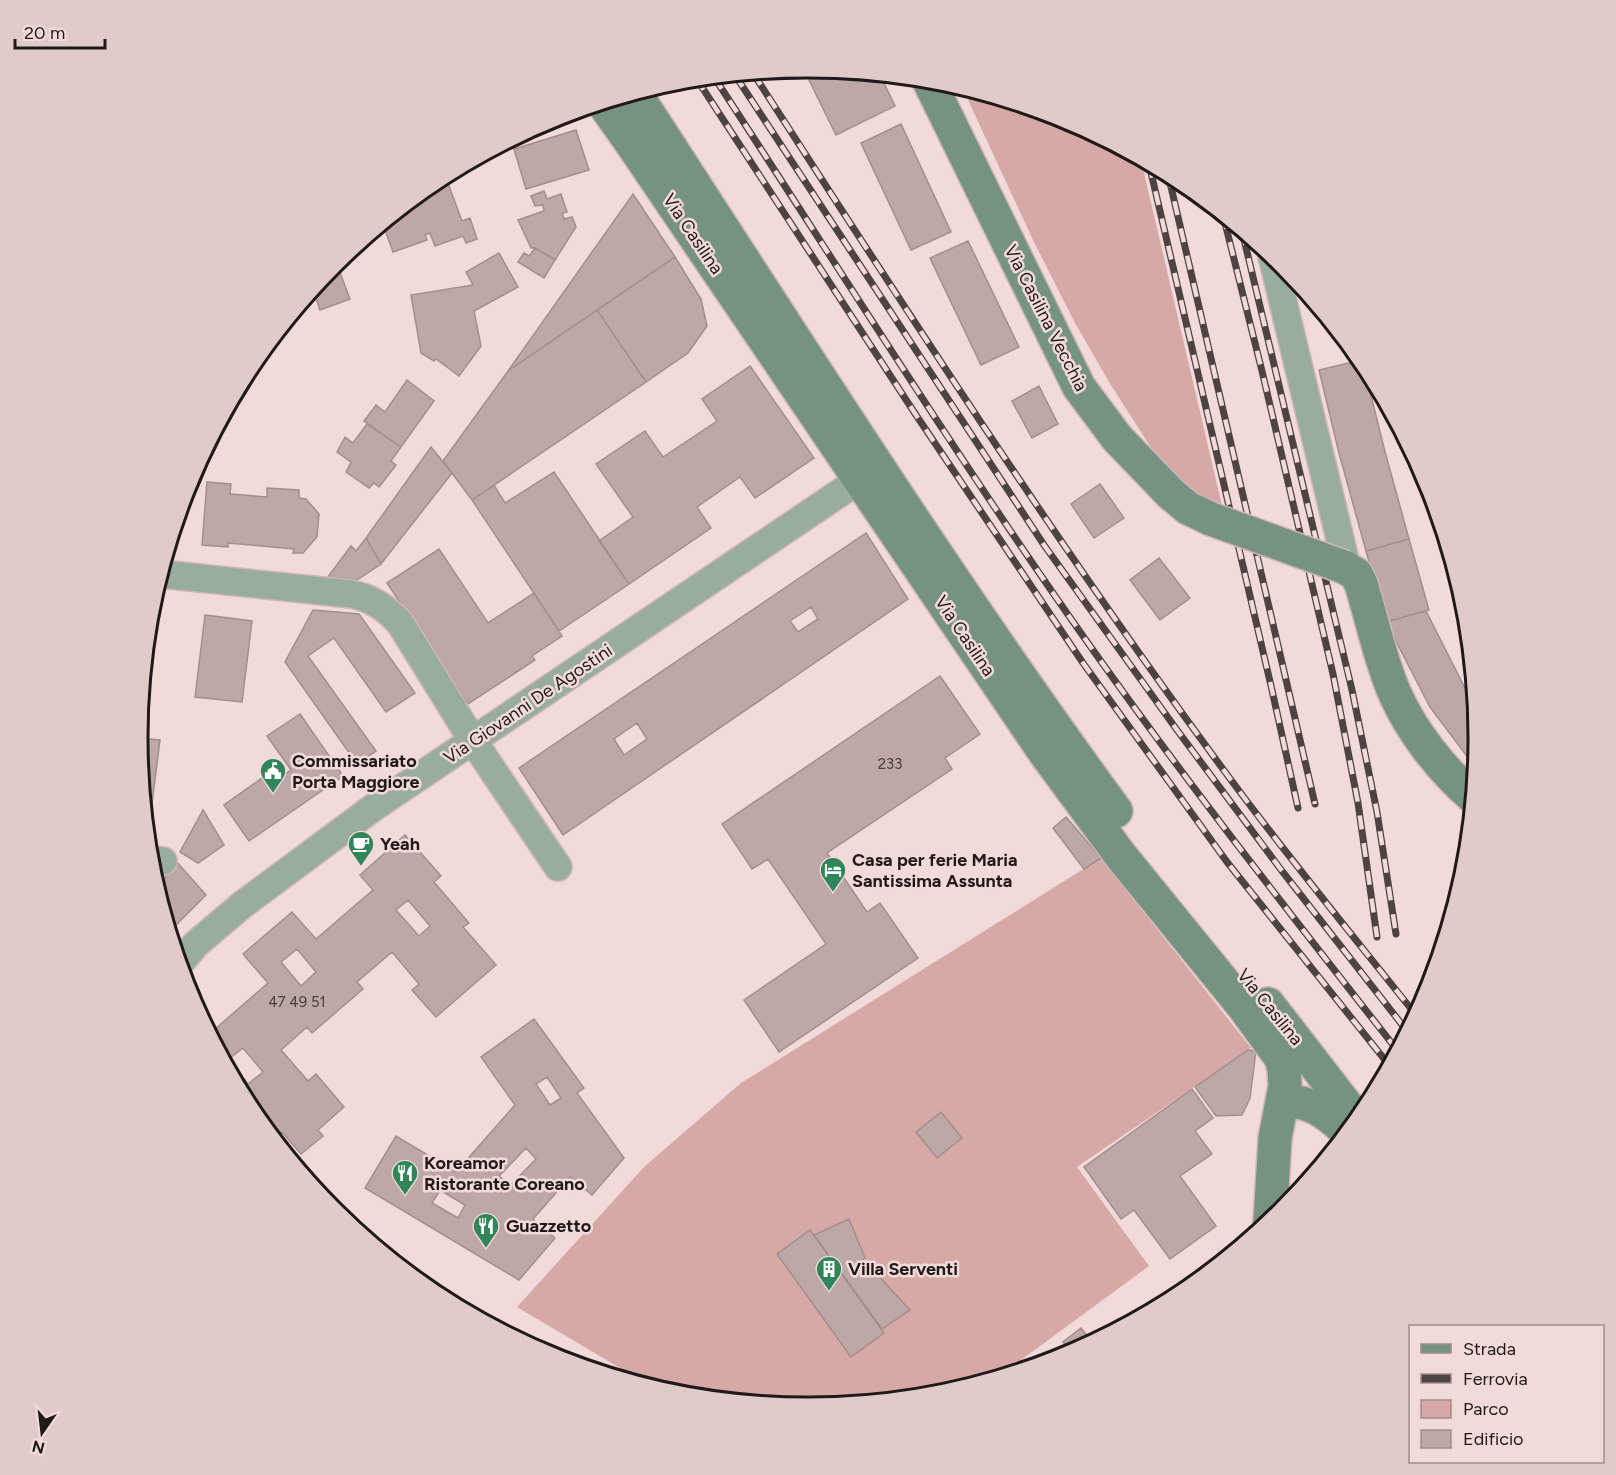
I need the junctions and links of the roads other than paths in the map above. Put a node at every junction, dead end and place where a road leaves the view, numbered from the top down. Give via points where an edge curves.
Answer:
1 (934, 90) edge
2 (639, 100) edge
3 (607, 109) edge
4 (1276, 273) edge
5 (859, 480) junction
6 (1346, 567) junction
7 (169, 575) edge
8 (473, 741) junction
9 (1465, 789) edge
10 (558, 867) dead end
11 (186, 956) edge
12 (1283, 1101) junction
13 (1351, 1111) edge
14 (1341, 1126) edge
15 (1271, 1207) edge

1 - 6 main road, Via Casilina Vecchia, bridge via 1080,387 1117,438 1188,508
2 - 13 main road, Via Casilina via 1057,728 1152,858
3 - 5 main road, Via Casilina
4 - 6 street
5 - 8 street, Via Giovanni De Agostini
5 - 12 main road, Via Casilina via 1045,753 1121,856 1274,1047 1284,1069
6 - 9 main road via 1361,584 1390,681 1408,719 1443,768
7 - 8 street via 361,596 377,603 400,623
8 - 10 street
8 - 11 street, Via Giovanni De Agostini via 374,807 242,905
12 - 14 main road via 1316,1107
12 - 15 main road, Via Casilina via 1275,1138

